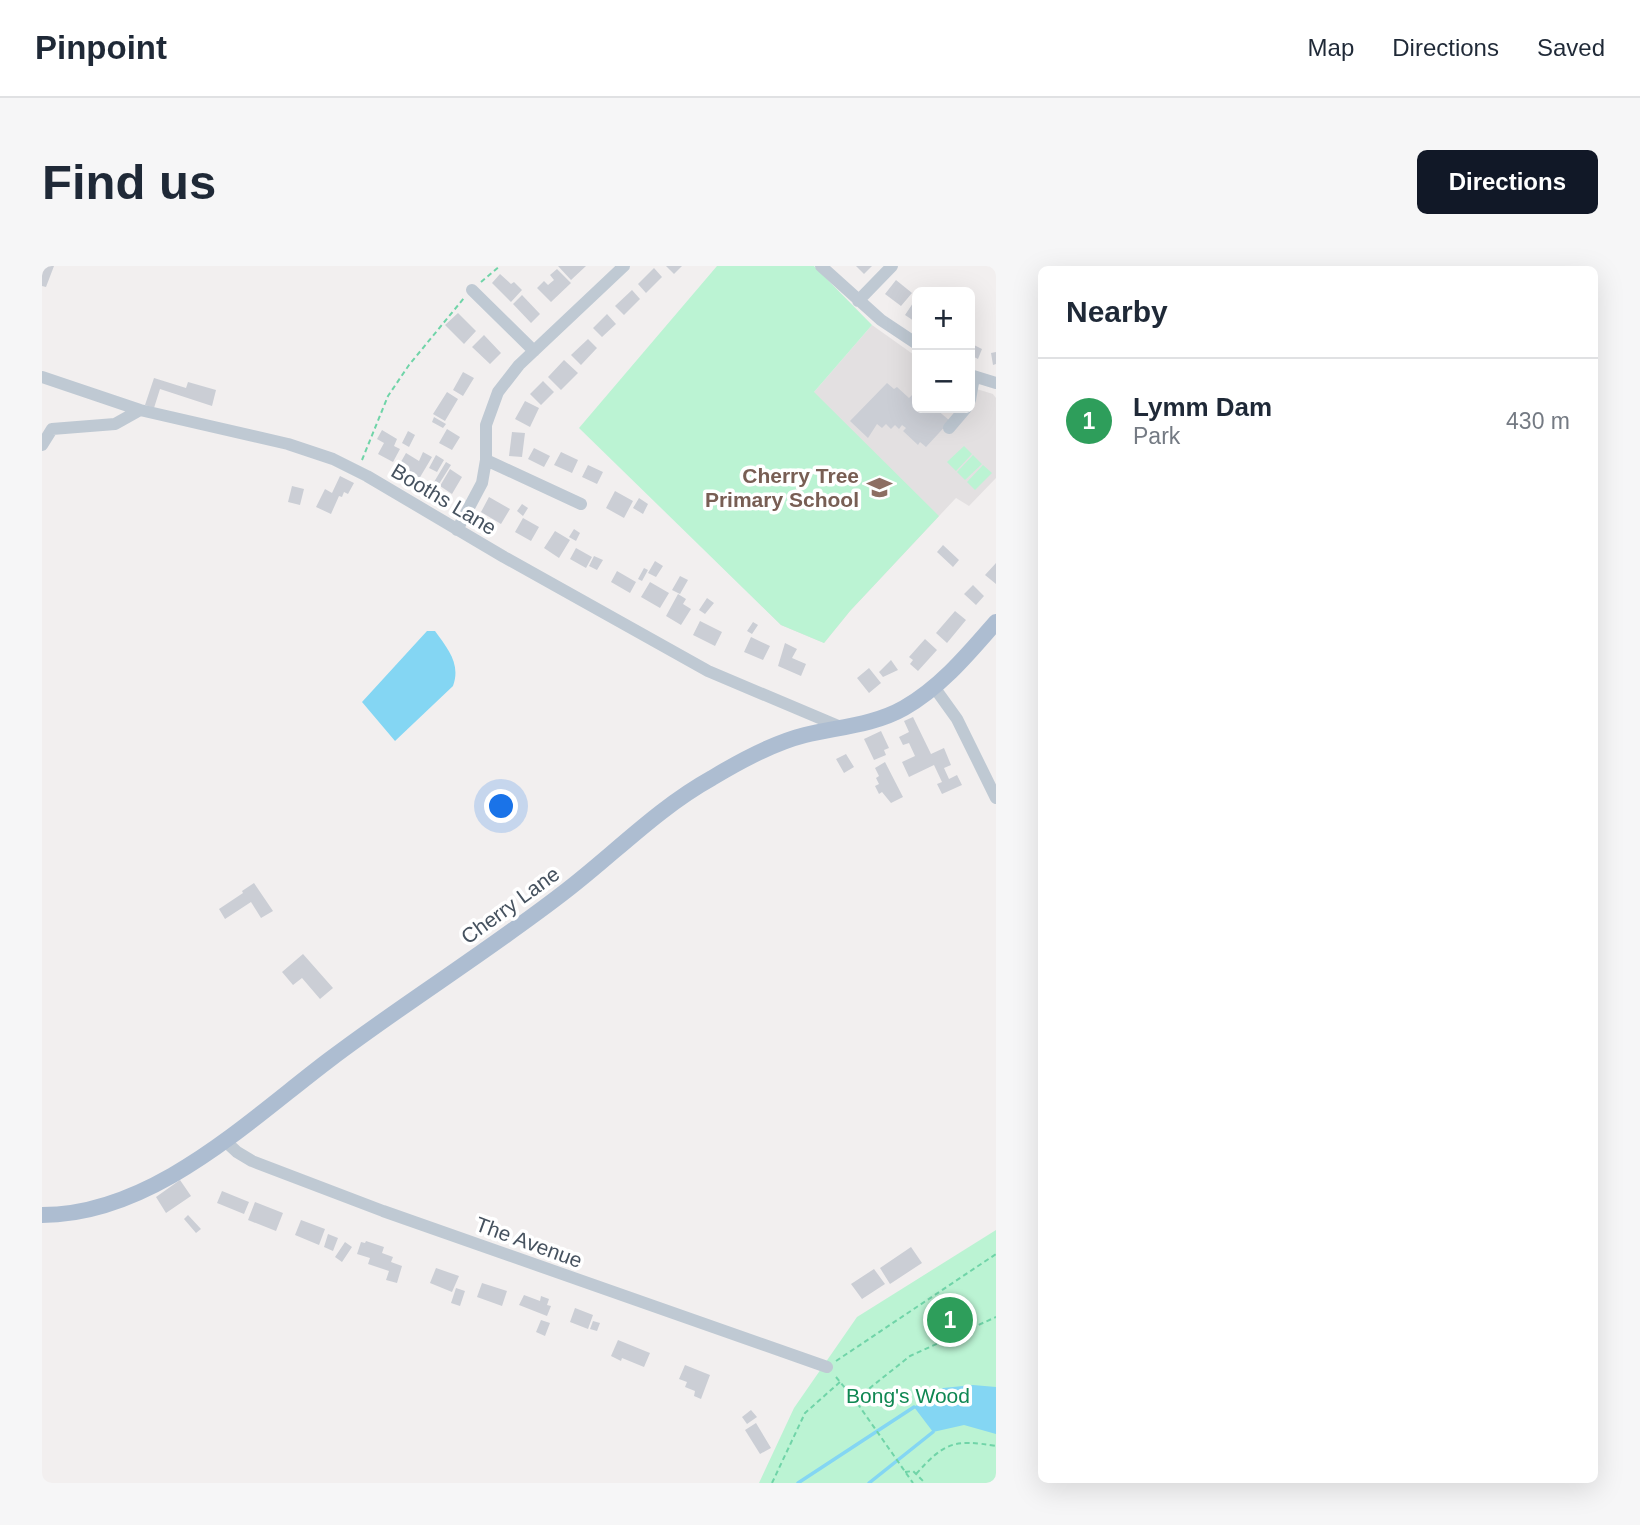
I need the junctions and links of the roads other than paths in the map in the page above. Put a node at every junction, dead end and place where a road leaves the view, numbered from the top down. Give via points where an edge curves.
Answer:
1 (624, 266) edge
2 (821, 266) edge
3 (892, 266) edge
4 (472, 290) road end
5 (859, 301) junction
6 (912, 341) edge
7 (534, 351) junction
8 (42, 377) edge
9 (975, 377) edge
10 (996, 383) edge
11 (140, 411) junction
12 (962, 413) edge
13 (950, 428) dead end
14 (42, 445) edge
15 (486, 460) junction
16 (581, 504) dead end
17 (457, 530) junction
18 (994, 628) edge
19 (934, 687) junction
20 (803, 711) junction
21 (843, 728) junction
22 (802, 736) junction
23 (996, 798) edge
24 (224, 1140) junction
25 (42, 1215) edge
26 (827, 1367) road end

1 - 7 street
2 - 5 street
3 - 5 street
4 - 7 street
5 - 6 street
7 - 15 street via 507,378 491,407
8 - 11 street, Booths Lane
9 - 10 street
11 - 14 street via 115,424 52,429
11 - 17 street, Booths Lane via 288,444 332,459
12 - 13 street
15 - 16 street
15 - 17 street via 478,492
17 - 20 street, Booths Lane via 708,671
18 - 19 main road, Cherry Lane
19 - 21 main road, Cherry Lane via 894,713
19 - 23 street via 957,719
20 - 21 street, Booths Lane
20 - 22 street
21 - 22 main road, Cherry Lane
22 - 24 main road, Cherry Lane via 711,778 663,810 568,890
24 - 25 main road, Cherry Lane via 155,1184 106,1204
24 - 26 street, The Avenue via 252,1161 370,1206

